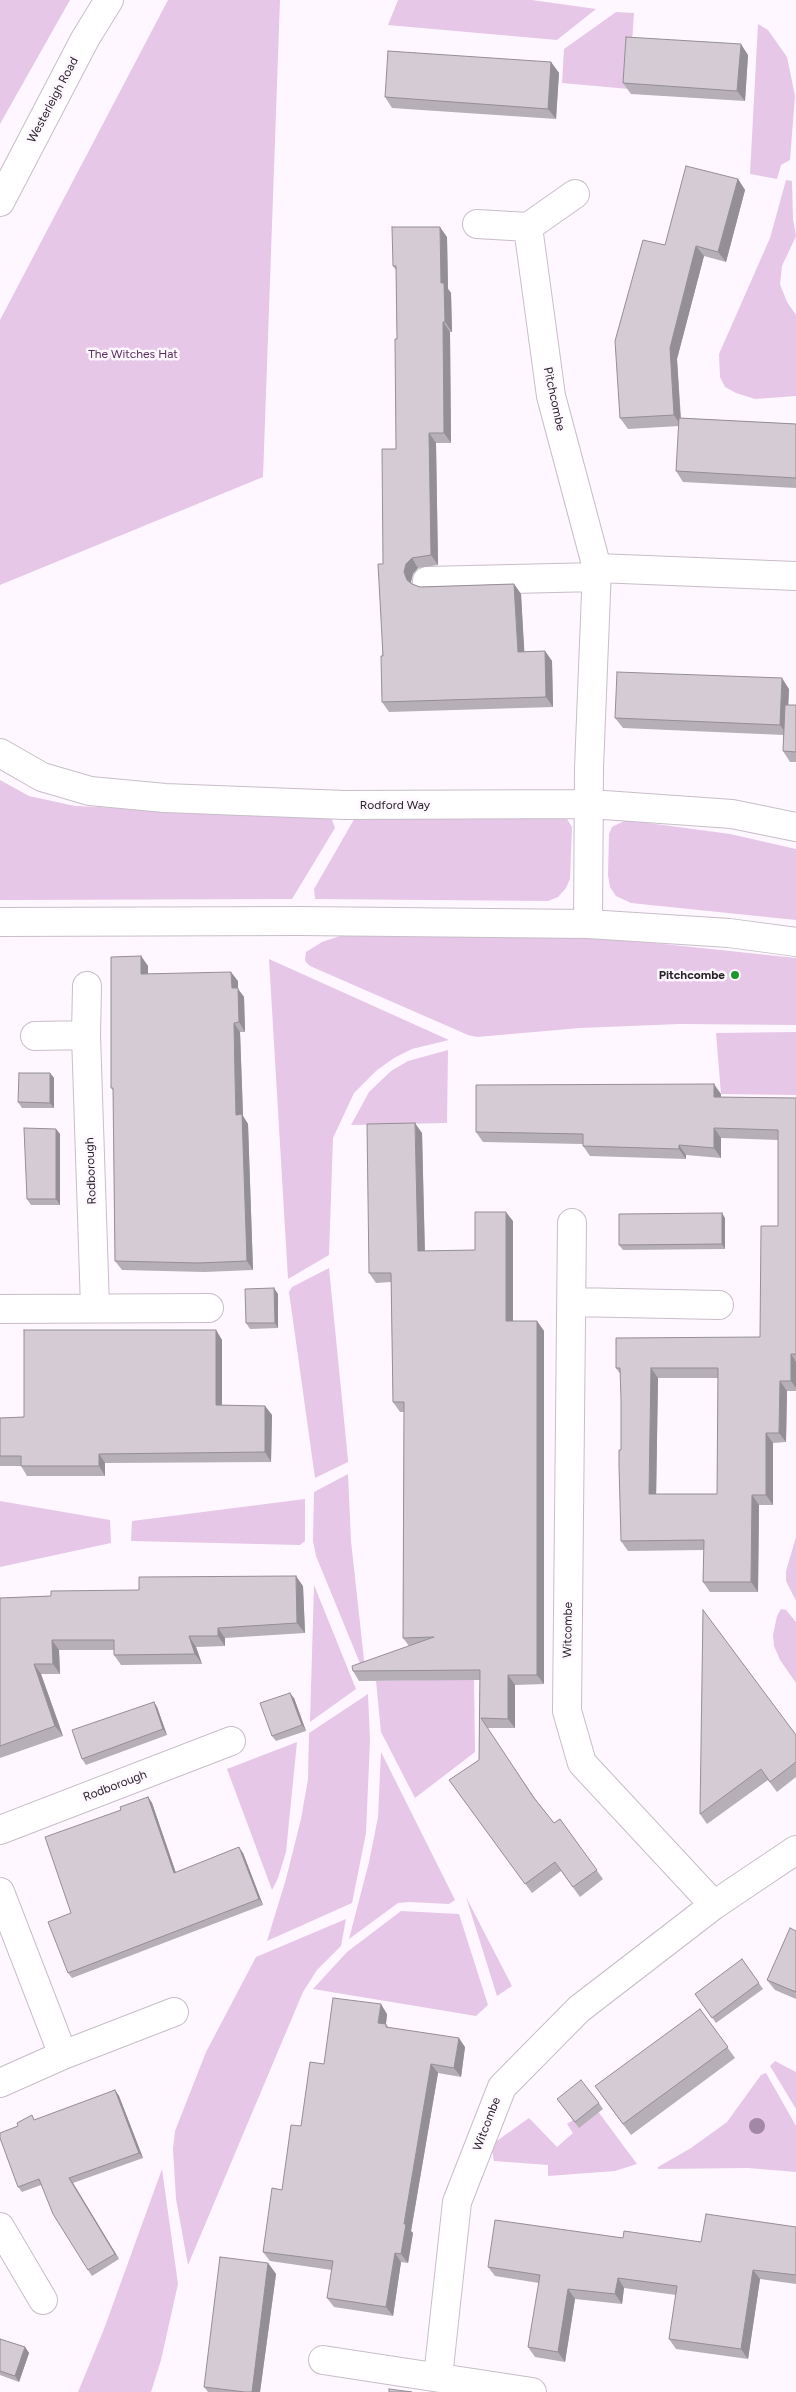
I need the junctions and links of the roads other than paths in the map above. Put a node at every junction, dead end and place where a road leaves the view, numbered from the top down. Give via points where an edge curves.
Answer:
1 (109, 0) edge
2 (575, 194) dead end
3 (0, 202) edge
4 (477, 224) dead end
5 (528, 227) junction
6 (597, 573) junction
7 (796, 576) edge
8 (427, 581) dead end
9 (0, 753) edge
10 (590, 804) junction
11 (796, 827) edge
12 (0, 922) edge
13 (588, 924) junction
14 (796, 942) edge
15 (87, 986) dead end
16 (86, 1035) junction
17 (35, 1036) dead end
18 (572, 1223) dead end
19 (572, 1302) junction
20 (719, 1305) dead end
21 (96, 1307) junction
22 (209, 1308) dead end
23 (0, 1309) edge
24 (230, 1741) dead end
25 (0, 1830) edge
26 (796, 1850) edge
27 (0, 1892) edge
28 (714, 1905) junction
29 (174, 2012) dead end
30 (63, 2055) junction
31 (0, 2083) edge
32 (0, 2227) edge
33 (43, 2300) dead end
34 (323, 2360) dead end
35 (438, 2377) junction
36 (532, 2392) edge

1 - 3 street, Westerleigh Road via 85,39
2 - 5 street
4 - 5 street
5 - 6 street, Pitchcombe via 551,396
6 - 7 street
6 - 8 street
6 - 10 street, Pitchcombe
9 - 10 street, Rodford Way via 42,777 90,790 165,798 345,805
10 - 11 street, Rodford Way via 732,814
10 - 13 street, Pitchcombe
12 - 13 street
13 - 14 street via 729,933
15 - 16 street, Rodborough
16 - 17 street
16 - 21 street, Rodborough
18 - 19 street, Witcombe
19 - 20 street
19 - 28 street, Witcombe via 567,1711 582,1764
21 - 22 street
21 - 23 street
24 - 25 street, Rodborough
26 - 28 street, Witcombe
27 - 30 street
28 - 35 street, Witcombe via 579,2008 502,2087 457,2202
29 - 30 street
30 - 31 street
32 - 33 street
34 - 35 street
35 - 36 street

